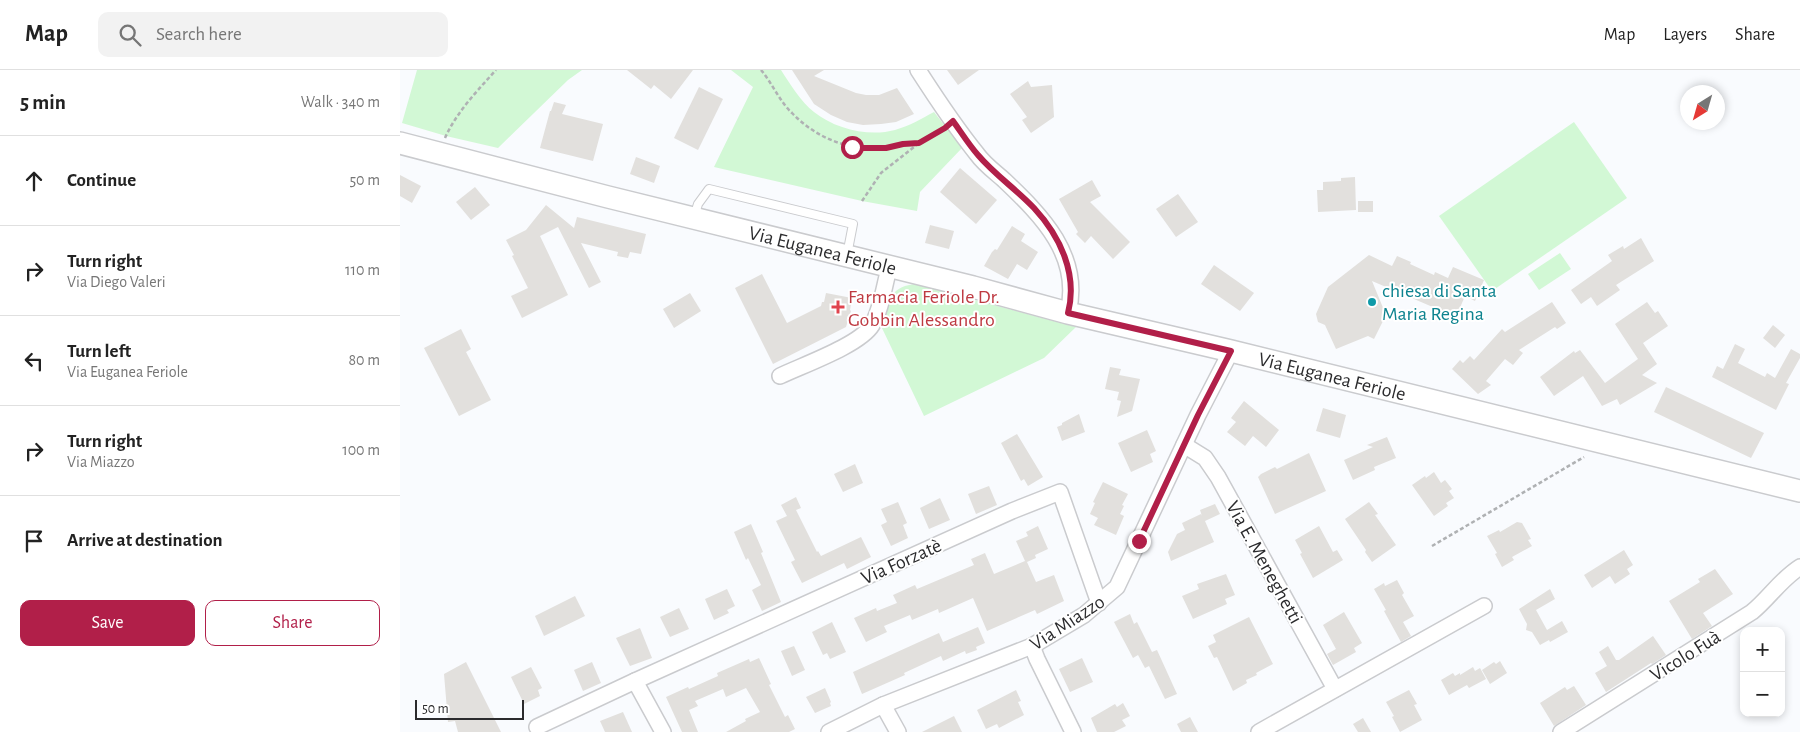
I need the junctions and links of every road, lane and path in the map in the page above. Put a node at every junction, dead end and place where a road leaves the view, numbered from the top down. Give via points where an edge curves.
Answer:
1 (496, 70) edge
2 (761, 70) edge
3 (918, 70) edge
4 (953, 121) junction
5 (400, 143) edge
6 (919, 143) junction
7 (442, 144) dead end
8 (862, 201) dead end
9 (694, 217) junction
10 (847, 255) junction
11 (890, 265) junction
12 (1068, 313) junction
13 (1231, 351) junction
14 (780, 376) dead end
15 (1184, 445) junction
16 (1589, 454) dead end
17 (1800, 491) edge
18 (1432, 546) dead end
19 (1800, 567) edge
20 (1099, 603) junction
21 (1484, 606) dead end
22 (1032, 646) junction
23 (635, 681) junction
24 (1335, 689) junction
25 (884, 705) junction
26 (537, 727) dead end
27 (664, 732) edge
28 (829, 732) edge
29 (898, 732) edge
30 (1073, 732) edge
31 (1259, 732) edge
32 (1560, 732) edge

1 - 7 path via 451,126
2 - 6 path via 791,113 818,134 856,148
3 - 4 street
4 - 6 path
4 - 12 street via 978,155 1034,208 1054,234 1069,270 1072,287
5 - 9 main road, Via Euganea Feriole
6 - 8 path via 881,172
9 - 10 main road, Via Euganea Feriole
9 - 10 lane via 698,204 709,189 853,224
10 - 11 main road, Via Euganea Feriole
11 - 12 main road, Via Euganea Feriole
11 - 14 street via 871,327 855,341
12 - 13 main road, Via Euganea Feriole
13 - 15 street, Via Miazzo
13 - 17 main road, Via Euganea Feriole
15 - 20 street, Via Miazzo via 1117,587
15 - 24 street, Via E. Meneghetti via 1205,458 1218,477
16 - 18 path
19 - 32 street, Vicolo Fuà via 1752,612
20 - 22 street, Via Miazzo
20 - 23 street, Via Forzatè via 1060,492
21 - 24 street
22 - 25 street, Via Miazzo
22 - 30 street
23 - 26 street, Via Forzatè
23 - 27 street
24 - 31 street
25 - 28 street, Via Miazzo
25 - 29 street

